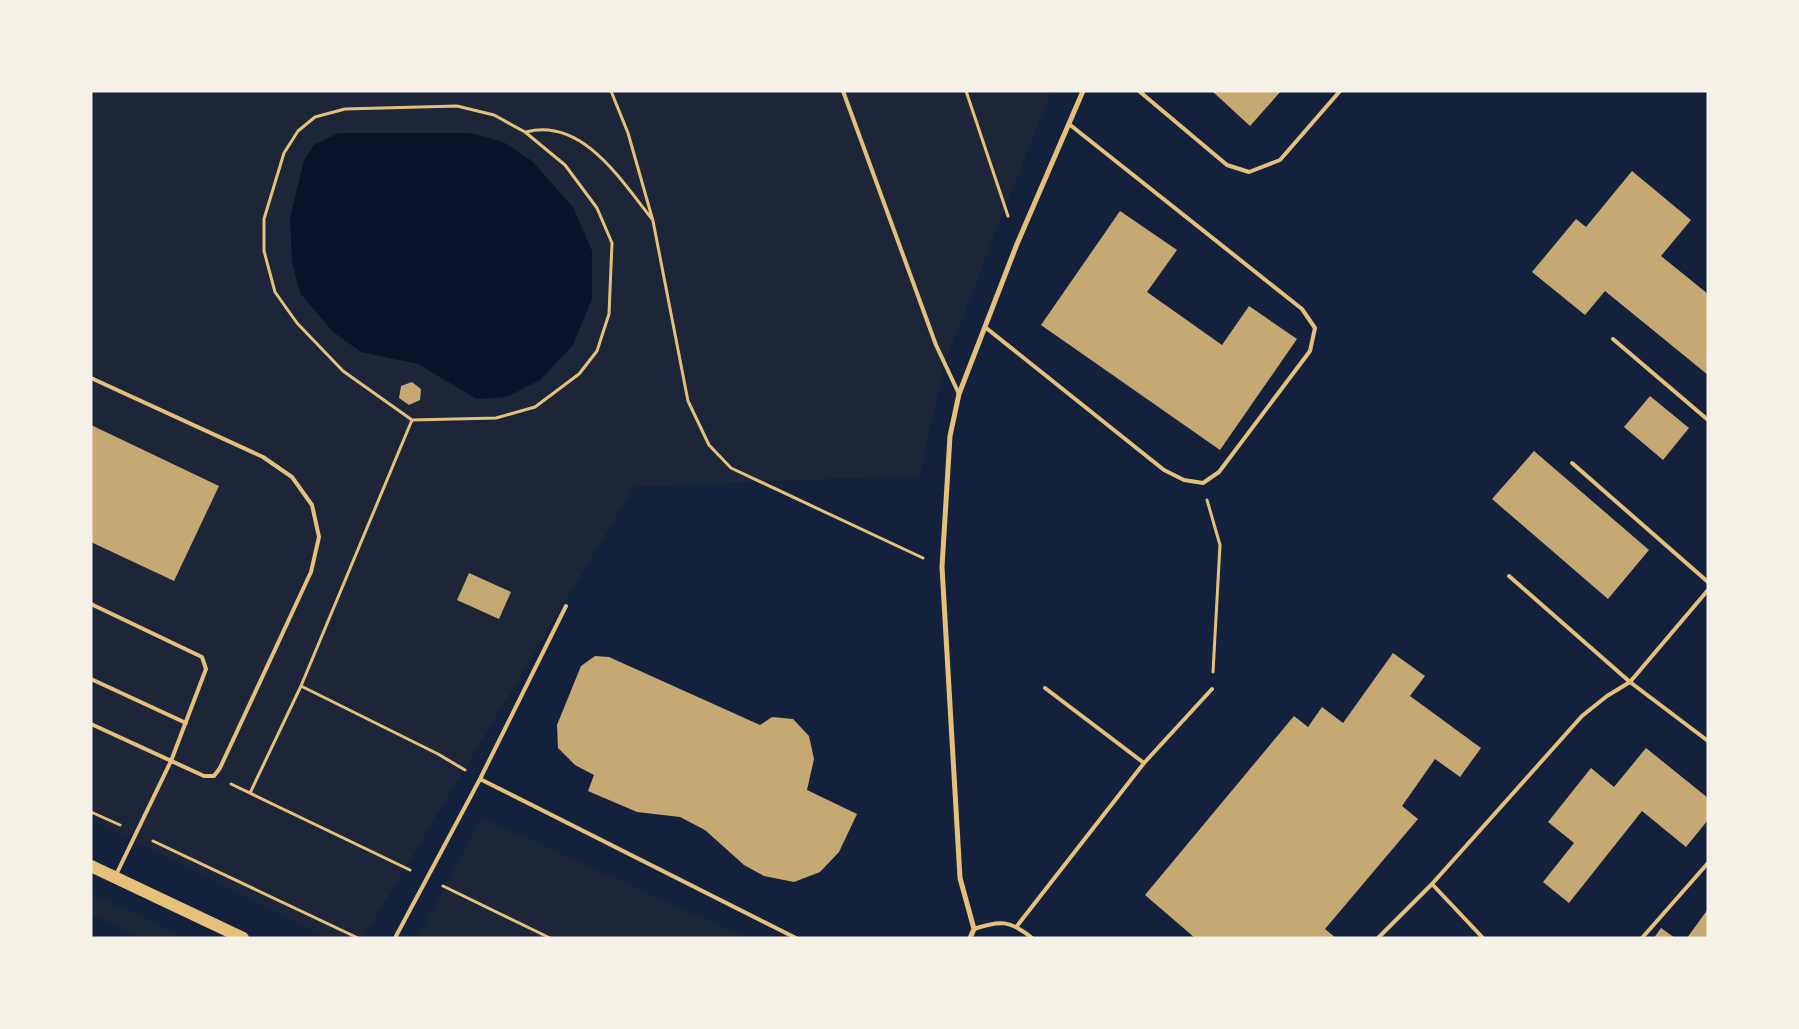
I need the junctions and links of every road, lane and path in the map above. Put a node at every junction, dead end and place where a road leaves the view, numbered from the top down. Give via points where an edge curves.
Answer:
1 (612, 91) edge
2 (843, 91) edge
3 (966, 91) edge
4 (1083, 91) edge
5 (1139, 91) edge
6 (1340, 91) edge
7 (1069, 124) junction
8 (525, 132) junction
9 (653, 221) junction
10 (1017, 244) junction
11 (985, 327) junction
12 (1613, 339) dead end
13 (91, 378) edge
14 (959, 394) junction
15 (412, 420) junction
16 (1708, 420) edge
17 (1572, 462) dead end
18 (1203, 483) junction
19 (942, 567) junction
20 (1509, 576) dead end
21 (1708, 582) edge
22 (1708, 590) edge
23 (91, 604) edge
24 (566, 606) dead end
25 (91, 679) edge
26 (1630, 682) junction
27 (301, 686) junction
28 (1046, 688) dead end
29 (1212, 689) joint
30 (186, 723) junction
31 (91, 724) edge
32 (1708, 741) edge
33 (171, 761) junction
34 (1144, 764) junction
35 (480, 779) junction
36 (91, 812) edge
37 (122, 826) dead end
38 (148, 839) dead end
39 (1708, 863) edge
40 (91, 866) edge
41 (116, 878) junction
42 (426, 878) junction
43 (1432, 884) junction
44 (1018, 926) junction
45 (974, 929) junction
46 (243, 938) edge
47 (358, 938) edge
48 (395, 938) edge
49 (550, 938) edge
50 (796, 938) edge
51 (970, 938) edge
52 (1032, 938) edge
53 (1378, 938) edge
54 (1482, 938) edge
55 (1642, 938) edge

1 - 9 path via 628,133
2 - 14 lane via 936,345
3 - 10 path
4 - 7 street
5 - 6 lane via 1227,165 1249,172 1280,160
7 - 10 street
7 - 18 lane via 1302,309 1315,328 1310,351 1219,472
8 - 9 path via 557,130 584,144 610,167
8 - 15 path via 565,165 597,208 612,243 610,314 597,351 579,374 535,407 496,418
8 - 15 path via 494,115 457,106 345,108 315,117 298,130 284,153 264,219 264,251 275,292 298,323 343,371
9 - 19 path via 688,401 708,445 732,468
10 - 11 street
11 - 14 street
11 - 18 lane via 1164,470 1184,480
12 - 16 lane
13 - 33 lane via 263,458 292,477 312,506 320,537 311,572 220,768 214,776 204,776
14 - 19 street via 950,436
15 - 27 path
17 - 21 lane
18 - 29 path via 1220,545
19 - 45 street via 960,878
20 - 26 lane
22 - 26 lane
23 - 30 lane via 202,657 206,669
24 - 35 lane
25 - 30 lane
26 - 32 lane
26 - 43 lane via 1582,716
27 - 35 path via 438,754
27 - 42 path via 250,793
28 - 34 lane
29 - 34 lane
30 - 33 lane
31 - 33 lane
33 - 41 lane
34 - 44 lane
35 - 42 lane
35 - 50 lane
36 - 37 path
38 - 47 path
39 - 55 lane
40 - 41 main road
41 - 46 main road
42 - 48 lane
42 - 49 path
43 - 53 lane
43 - 54 lane
44 - 45 lane via 997,921
44 - 52 lane
45 - 51 street

